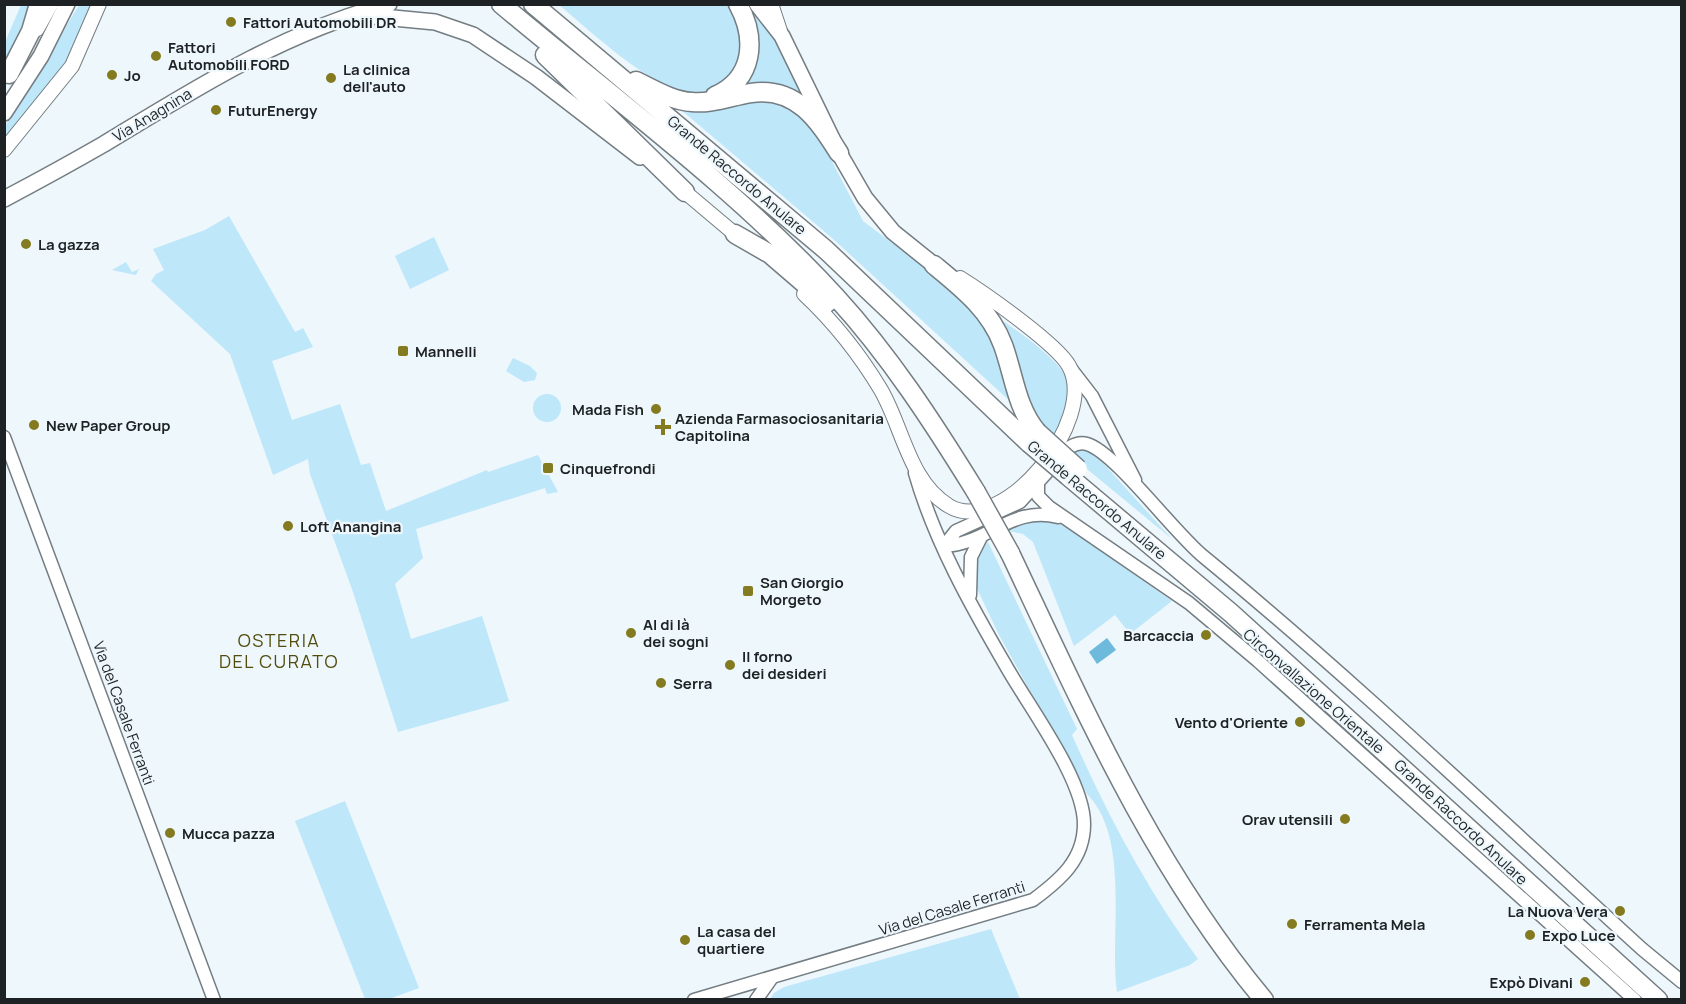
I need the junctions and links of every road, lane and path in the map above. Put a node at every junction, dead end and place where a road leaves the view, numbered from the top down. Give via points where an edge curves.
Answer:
1 (39, 4) edge
2 (51, 4) edge
3 (68, 4) edge
4 (73, 4) edge
5 (99, 4) edge
6 (501, 4) edge
7 (533, 4) edge
8 (738, 4) edge
9 (757, 4) edge
10 (771, 4) edge
11 (381, 6) edge
12 (353, 14) junction
13 (52, 36) junction
14 (782, 36) junction
15 (613, 70) junction
16 (7, 78) edge
17 (703, 102) junction
18 (4, 113) edge
19 (4, 150) edge
20 (839, 153) junction
21 (49, 176) junction
22 (686, 192) junction
23 (4, 199) edge
24 (4, 205) edge
25 (735, 234) junction
26 (934, 265) junction
27 (873, 343) junction
28 (1068, 365) junction
29 (1033, 437) junction
30 (4, 438) edge
31 (913, 466) junction
32 (1038, 484) junction
33 (1143, 494) junction
34 (1065, 519) junction
35 (981, 537) junction
36 (944, 546) junction
37 (970, 599) junction
38 (772, 978) junction
39 (1682, 981) edge
40 (747, 984) junction
41 (214, 999) edge
42 (694, 999) edge
43 (754, 999) edge
44 (1264, 999) edge
45 (1635, 999) edge
46 (1658, 999) edge

1 - 16 highway via 31,31
2 - 16 main road
3 - 13 main road
4 - 13 main road
5 - 19 main road via 72,66
6 - 22 highway via 551,61
6 - 27 highway, Grande Raccordo Anulare via 748,211 818,279
7 - 15 highway, Grande Raccordo Anulare
8 - 17 highway via 748,28 747,65 735,84
9 - 14 main road
10 - 14 main road
11 - 12 main road, Via Anagnina
12 - 21 main road, Via Anagnina via 292,37 209,80
12 - 22 main road via 435,22 473,35 536,77
13 - 18 main road
14 - 20 main road
15 - 17 highway via 675,99
15 - 29 highway, Grande Raccordo Anulare via 826,250
17 - 20 highway via 759,92 785,96 811,113
20 - 26 main road via 885,223
21 - 23 main road, Via Anagnina
21 - 24 main road
22 - 25 main road
25 - 27 highway via 770,254
25 - 31 main road via 804,294 842,334 883,395
26 - 28 main road via 999,305
26 - 29 highway via 990,319 1003,344
27 - 44 highway, Grande Raccordo Anulare, bridge via 927,415 976,492 1152,837 1209,928
28 - 31 main road via 1076,391 1066,432 1034,475 1004,499 977,510 957,510 938,498
28 - 33 street via 1092,396
29 - 46 highway, Grande Raccordo Anulare, bridge
30 - 41 street, Via del Casale Ferranti
31 - 36 street, Via del Casale Ferranti
32 - 33 street via 1070,447 1084,443 1109,459
32 - 34 street, Circonvallazione Orientale via 1040,499
32 - 36 street via 1010,509 953,533
33 - 39 street, Circonvallazione Orientale via 1194,549
34 - 35 street via 1026,515
34 - 45 street, Circonvallazione Orientale via 1189,603 1258,660
35 - 36 street
35 - 37 street via 970,561
36 - 37 street, Via del Casale Ferranti
37 - 38 street, Via del Casale Ferranti via 1077,790 1084,823 1072,865 1033,900
38 - 40 street, Via del Casale Ferranti
38 - 43 street
40 - 42 street, Via del Casale Ferranti
40 - 43 street

